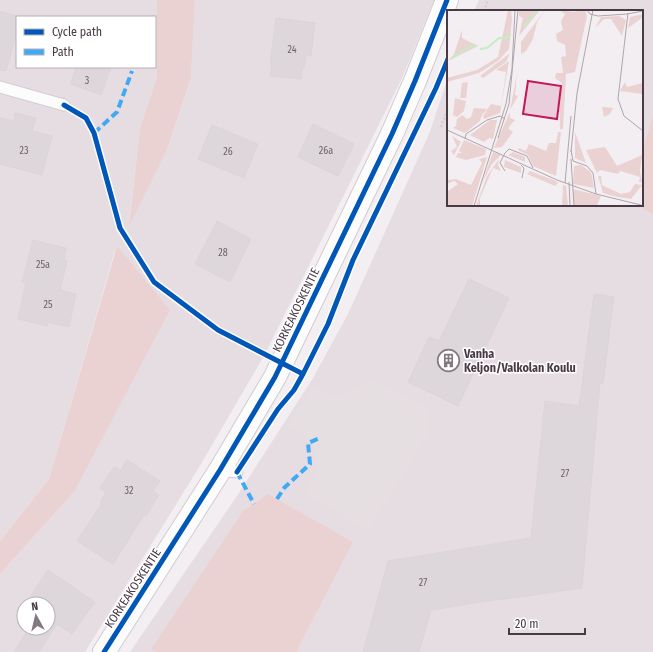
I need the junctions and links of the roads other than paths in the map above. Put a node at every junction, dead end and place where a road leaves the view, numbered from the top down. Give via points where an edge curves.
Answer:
1 (447, 0) edge
2 (0, 87) edge
3 (64, 105) dead end
4 (104, 652) edge

1 - 4 street, KORKEAKOSKENTIE via 392,134 229,471
2 - 3 lane

